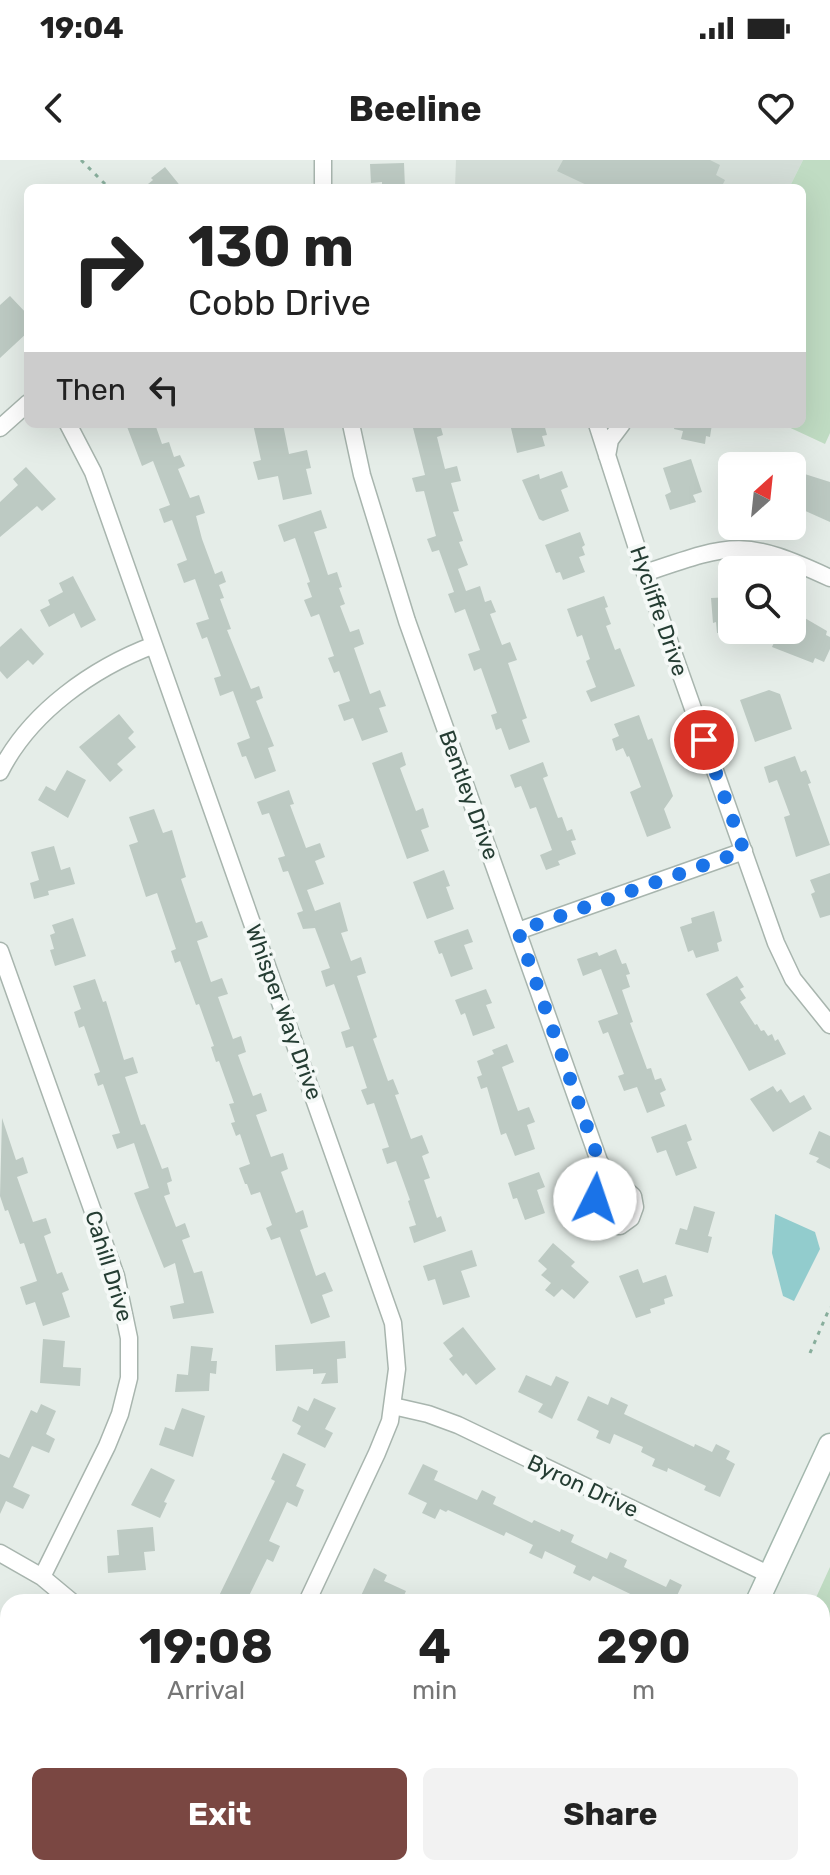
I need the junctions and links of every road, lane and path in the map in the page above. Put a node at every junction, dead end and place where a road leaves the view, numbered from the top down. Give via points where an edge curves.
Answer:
1 (81, 160) edge
2 (323, 160) edge
3 (105, 184) edge
4 (323, 184) edge
5 (24, 407) edge
6 (0, 428) edge
7 (70, 428) edge
8 (352, 428) edge
9 (598, 428) edge
10 (619, 428) edge
11 (607, 457) junction
12 (645, 573) junction
13 (830, 578) edge
14 (154, 645) junction
15 (0, 772) edge
16 (744, 851) junction
17 (518, 931) junction
18 (0, 951) edge
19 (830, 1025) edge
20 (599, 1161) dead end
21 (830, 1307) edge
22 (810, 1353) dead end
23 (393, 1406) junction
24 (830, 1445) edge
25 (0, 1553) edge
26 (770, 1575) junction
27 (42, 1577) junction
28 (62, 1594) edge
29 (311, 1594) edge
30 (761, 1594) edge

1 - 3 path
2 - 4 street
5 - 6 street
7 - 14 street, Whisper Way Drive via 93,472
8 - 17 street, Bentley Drive via 398,595
9 - 11 street, Hycliffe Drive
10 - 11 street
11 - 12 street, Hycliffe Drive
12 - 13 street via 733,548 763,551
12 - 16 street, Hycliffe Drive
14 - 15 street via 105,667 69,693 21,740
14 - 23 street, Whisper Way Drive via 386,1303 396,1345
16 - 17 street
16 - 19 street, Hycliffe Drive via 783,959
17 - 20 street, Bentley Drive
18 - 27 street, Cahill Drive via 116,1276 129,1338 129,1378 120,1414
21 - 22 path
23 - 26 street, Byron Drive via 458,1425
23 - 29 street, Whisper Way Drive via 377,1453
24 - 26 main road
25 - 27 street
26 - 30 main road
27 - 28 street

